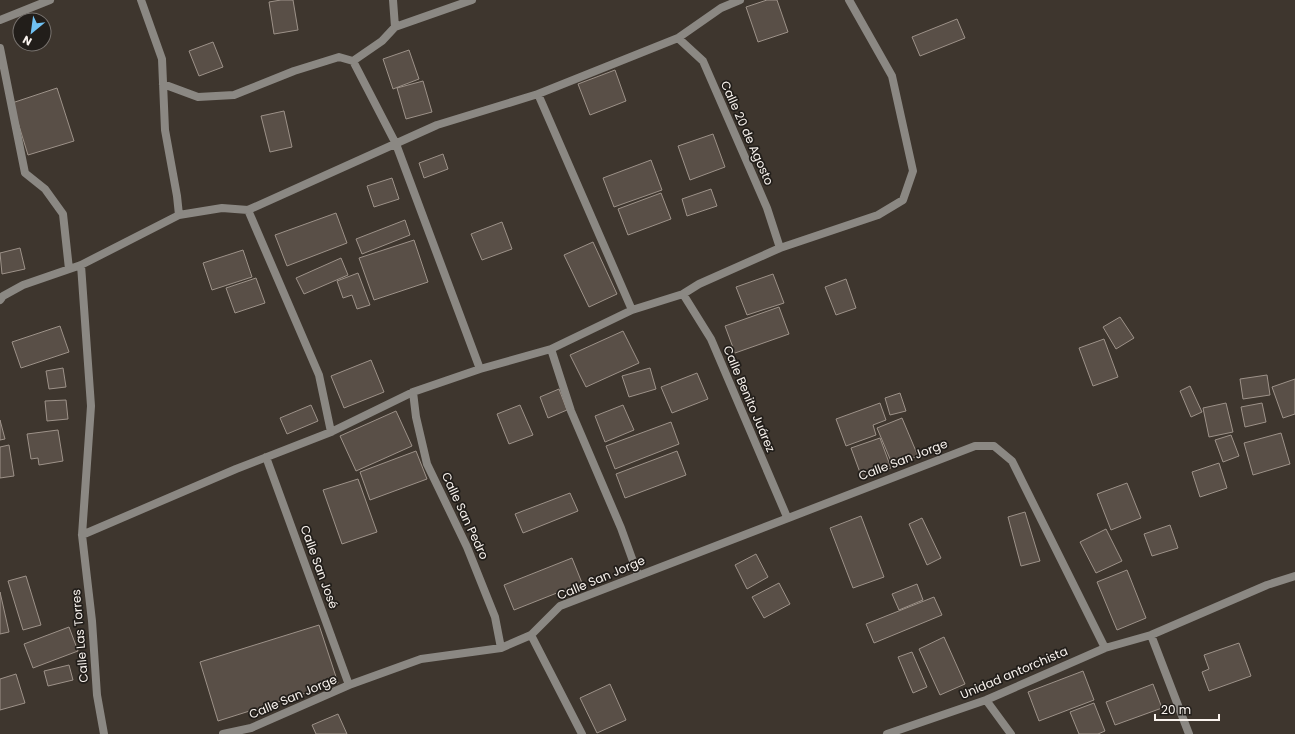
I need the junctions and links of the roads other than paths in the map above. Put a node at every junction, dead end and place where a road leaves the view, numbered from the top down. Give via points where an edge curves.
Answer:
1 (50, 0) edge
2 (141, 0) edge
3 (393, 0) edge
4 (472, 0) edge
5 (740, 0) edge
6 (849, 0) edge
7 (0, 20) edge
8 (395, 27) junction
9 (678, 38) junction
10 (0, 48) edge
11 (353, 61) junction
12 (163, 84) junction
13 (538, 94) junction
14 (396, 144) junction
15 (248, 210) junction
16 (179, 216) junction
17 (780, 248) junction
18 (81, 265) junction
19 (69, 269) junction
20 (682, 294) junction
21 (0, 300) edge
22 (632, 310) junction
23 (551, 349) junction
24 (480, 369) junction
25 (413, 392) junction
26 (331, 432) junction
27 (266, 457) junction
28 (787, 517) junction
29 (82, 535) junction
30 (638, 575) junction
31 (1295, 576) edge
32 (531, 635) junction
33 (1151, 636) junction
34 (501, 648) junction
35 (1105, 648) junction
36 (349, 685) junction
37 (986, 700) junction
38 (104, 734) edge
39 (223, 734) edge
40 (582, 734) edge
41 (887, 734) edge
42 (1011, 734) edge
43 (1189, 734) edge

1 - 7 street
2 - 12 street via 162,59
3 - 8 street
4 - 8 street
5 - 9 street via 721,8
6 - 17 street via 892,76 913,171 903,200 878,215
8 - 11 street via 382,41
9 - 13 street
9 - 17 street, Calle 20 de Agosto via 703,62 767,208
10 - 19 street via 25,173 45,189 63,214
11 - 12 street via 339,57 294,71 234,95 198,97
11 - 14 street
12 - 16 street via 165,130
13 - 14 street via 437,125
13 - 22 street
14 - 15 street
14 - 24 street
15 - 16 street via 222,208
15 - 26 street via 319,375
16 - 18 street
17 - 20 street
18 - 19 street
18 - 29 street, Calle Las Torres via 91,406
19 - 21 street via 23,285
20 - 22 street
20 - 28 street, Calle Benito Juárez via 711,339
22 - 23 street
23 - 24 street
23 - 30 street via 571,411 622,528
24 - 25 street
25 - 26 street
25 - 34 street, Calle San Pedro via 427,464 467,547 495,617
26 - 27 street
27 - 29 street
27 - 36 street, Calle San José
28 - 30 street, Calle San Jorge
28 - 35 street, Calle San Jorge via 968,448 994,446 1012,461
29 - 38 street, Calle Las Torres via 97,695
30 - 32 street, Calle San Jorge via 560,606
31 - 33 street, Unidad antorchista via 1267,585
32 - 34 street, Calle San Jorge
32 - 40 street
33 - 35 street, Unidad antorchista
33 - 43 street
34 - 36 street, Calle San Jorge via 421,659
35 - 37 street, Unidad antorchista
36 - 39 street, Calle San Jorge via 251,728
37 - 41 street, Unidad antorchista
37 - 42 street

